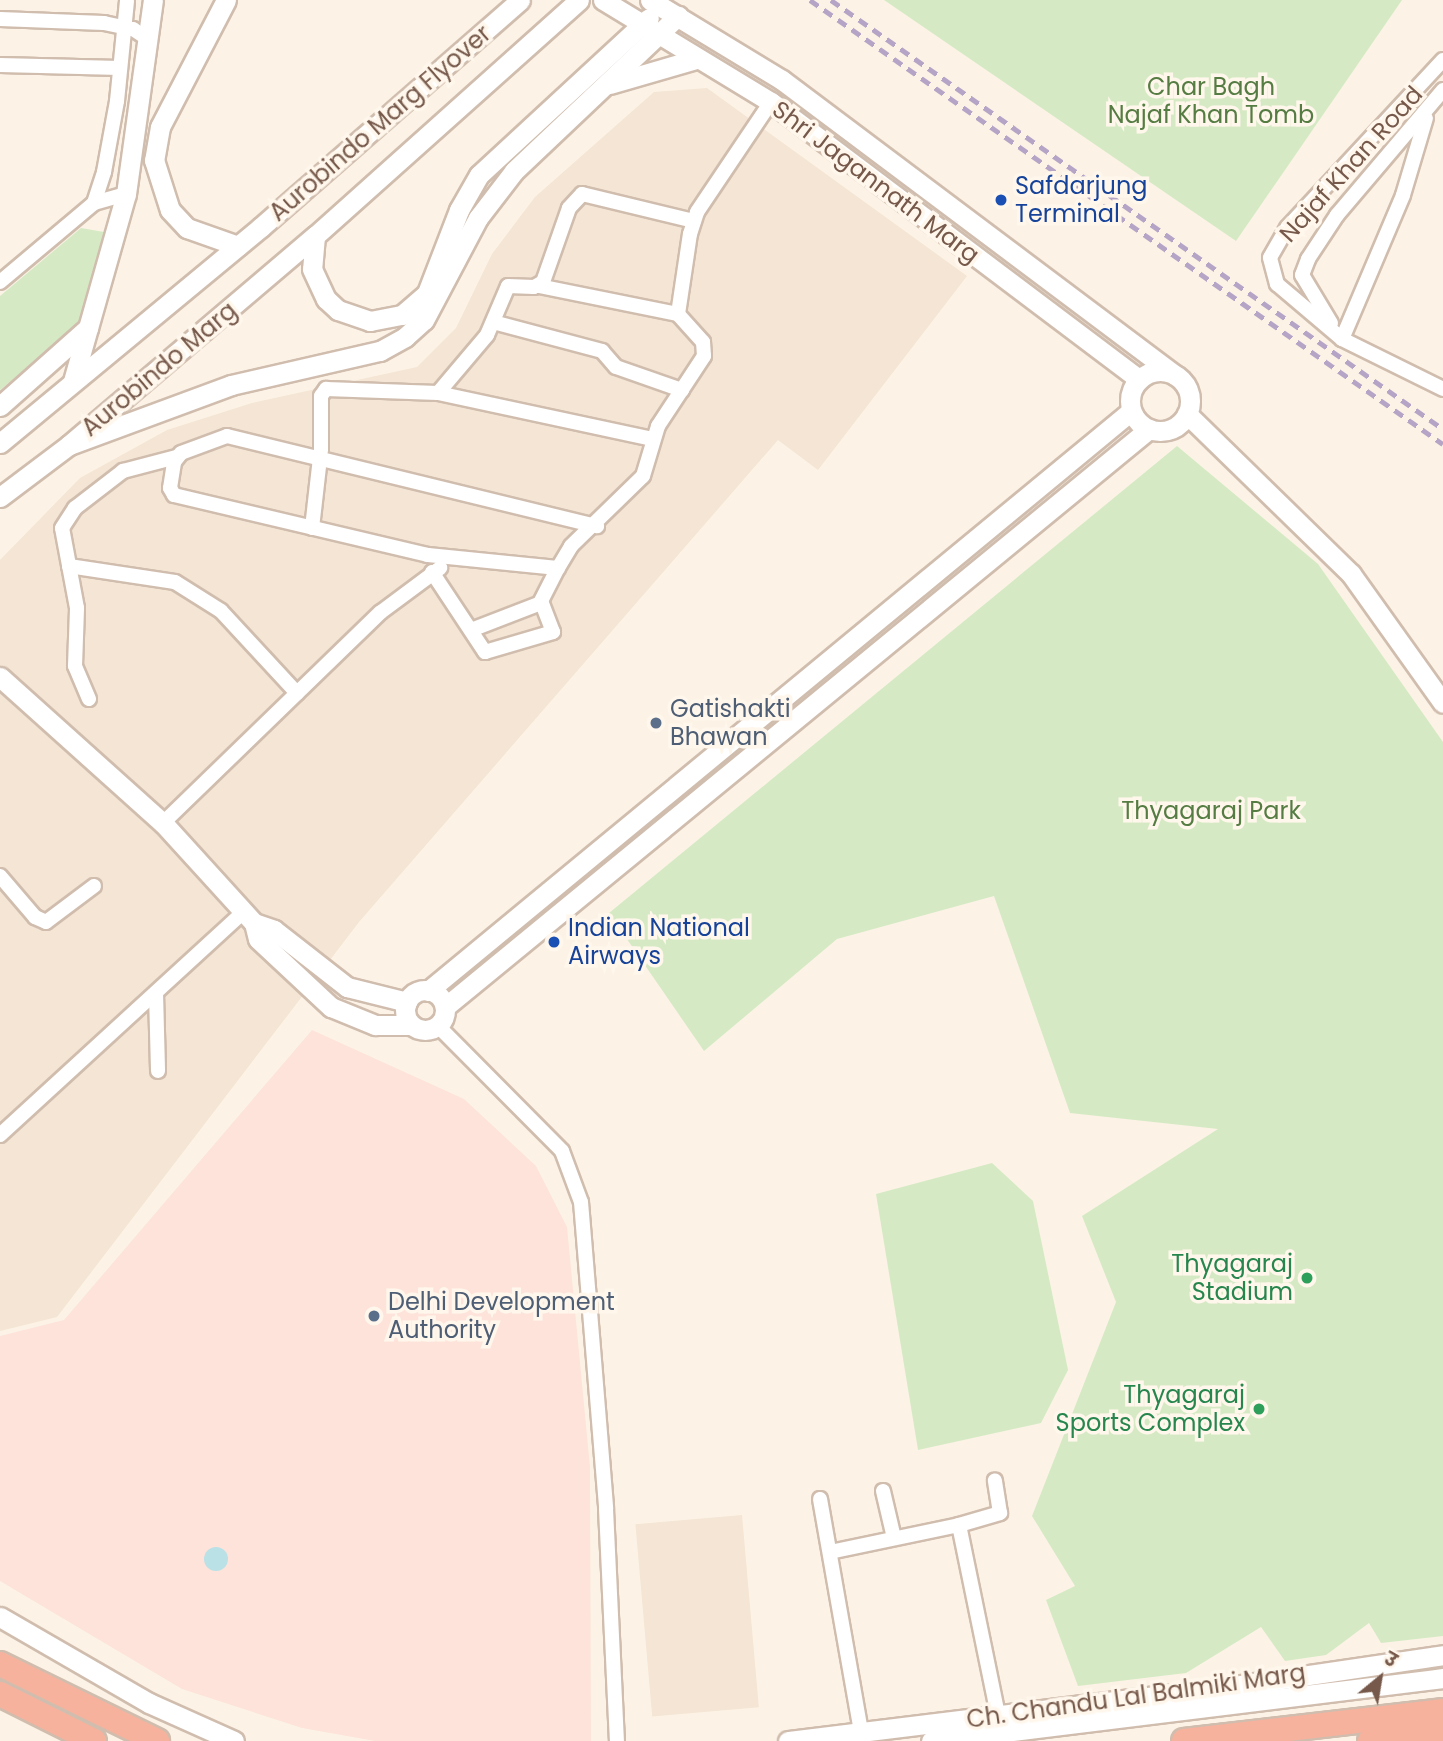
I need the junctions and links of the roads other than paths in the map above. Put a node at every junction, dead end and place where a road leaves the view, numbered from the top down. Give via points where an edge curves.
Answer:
1 (127, 0) edge
2 (153, 0) edge
3 (226, 0) edge
4 (520, 0) edge
5 (579, 0) edge
6 (603, 0) edge
7 (663, 8) edge
8 (0, 19) edge
9 (640, 26) junction
10 (124, 28) junction
11 (658, 36) junction
12 (148, 39) junction
13 (696, 59) junction
14 (1443, 60) edge
15 (0, 65) edge
16 (120, 68) junction
17 (143, 82) junction
18 (602, 87) junction
19 (178, 89) junction
20 (1443, 90) edge
21 (771, 102) junction
22 (1429, 109) junction
23 (126, 194) junction
24 (94, 203) junction
25 (696, 216) junction
26 (316, 236) junction
27 (238, 246) junction
28 (1, 278) edge
29 (539, 286) junction
30 (678, 314) junction
31 (493, 323) junction
32 (89, 327) junction
33 (1342, 339) junction
34 (1175, 375) junction
35 (1139, 379) junction
36 (73, 381) junction
37 (1443, 388) edge
38 (682, 390) junction
39 (438, 393) junction
40 (0, 406) edge
41 (1131, 411) junction
42 (1187, 414) junction
43 (1149, 429) junction
44 (653, 439) junction
45 (0, 443) edge
46 (69, 445) junction
47 (176, 457) junction
48 (320, 458) junction
49 (0, 497) edge
50 (597, 526) junction
51 (312, 528) junction
52 (461, 561) junction
53 (69, 566) junction
54 (558, 568) junction
55 (432, 572) junction
56 (541, 601) junction
57 (471, 630) junction
58 (840, 651) junction
59 (854, 669) junction
60 (2, 682) edge
61 (297, 693) junction
62 (89, 699) dead end
63 (1443, 703) edge
64 (163, 822) junction
65 (0, 876) edge
66 (94, 886) dead end
67 (248, 917) junction
68 (428, 990) junction
69 (156, 993) junction
70 (407, 1002) junction
71 (442, 1016) junction
72 (411, 1025) junction
73 (158, 1071) dead end
74 (0, 1135) edge
75 (995, 1480) dead end
76 (883, 1491) dead end
77 (820, 1499) dead end
78 (960, 1525) junction
79 (894, 1538) junction
80 (830, 1552) junction
81 (0, 1617) edge
82 (1443, 1655) edge
83 (1370, 1663) junction
84 (0, 1664) edge
85 (1443, 1678) edge
86 (1374, 1686) junction
87 (0, 1695) edge
88 (1443, 1711) edge
89 (998, 1714) junction
90 (1443, 1732) edge
91 (862, 1737) edge
92 (94, 1741) edge
93 (157, 1741) edge
94 (234, 1741) edge
95 (617, 1741) edge
96 (788, 1741) edge
97 (931, 1741) edge
98 (1184, 1741) edge
99 (1370, 1741) edge

1 - 10 street
2 - 12 street
3 - 19 street
4 - 27 street, Aurobindo Marg Flyover
5 - 26 street, Aurobindo Marg Flyover
6 - 9 street, Shri Jagannath Marg
7 - 9 street
7 - 11 street
7 - 34 street, Shri Jagannath Marg via 782,80
8 - 10 street via 104,23
9 - 11 street, Shri Jagannath Marg
9 - 26 street via 479,175 459,210 427,293 402,315 370,321 338,310 315,277 312,252
10 - 12 street
10 - 16 street
11 - 13 street, Shri Jagannath Marg
11 - 18 street
12 - 17 street
13 - 18 street
13 - 21 street, Shri Jagannath Marg
14 - 33 street, Najaf Khan Road via 1287,228 1270,258 1277,284
15 - 16 street
16 - 24 street via 104,172
17 - 19 street via 164,97
17 - 23 street
18 - 46 street via 500,190 478,218 424,320 405,337 380,351 231,386
19 - 27 street via 160,127 154,160 160,190 187,228
20 - 22 street
21 - 25 street
21 - 35 street, Shri Jagannath Marg
22 - 33 street via 1403,195
22 - 33 street via 1337,215 1308,259 1302,275
23 - 24 street
23 - 32 street
24 - 28 street
25 - 29 street via 582,194 569,208
25 - 30 street
26 - 46 street, Aurobindo Marg
27 - 36 street, Aurobindo Marg
29 - 30 street
29 - 31 street via 508,286
30 - 38 street via 706,349
31 - 38 street via 602,351 616,366
31 - 39 street
32 - 36 street
32 - 40 street
33 - 37 street, Najaf Khan Road
34 - 35 street via 1153,371
34 - 42 street via 1188,389
35 - 41 street via 1132,390
36 - 45 street, Aurobindo Marg
38 - 44 street
39 - 44 street
39 - 48 street via 379,388 323,391
41 - 43 street
41 - 58 street
42 - 43 street via 1171,430
42 - 63 street via 1351,574
43 - 59 street
44 - 50 street via 643,476
46 - 49 street, Aurobindo Marg
47 - 48 street via 214,437 227,436
47 - 51 street via 170,488 174,495
47 - 53 street via 123,471 75,508 62,528
48 - 50 street
48 - 51 street
50 - 54 street via 571,546
51 - 52 street
52 - 54 street
52 - 55 street
53 - 61 street via 175,582 221,611
53 - 62 street via 78,608 75,666
54 - 56 street
55 - 57 street
55 - 61 street via 381,612
56 - 57 street
56 - 57 street via 551,634 485,652
58 - 59 street
58 - 68 street
59 - 71 street
60 - 64 street
61 - 64 street
64 - 67 street
65 - 66 street via 35,917 46,922
67 - 69 street
67 - 70 street via 274,930 347,986
67 - 72 street via 258,939 331,1007 375,1025
68 - 70 street via 417,992
68 - 71 street via 440,996
69 - 73 street
69 - 74 street
70 - 72 street
71 - 72 street via 424,1030
71 - 95 street via 562,1151 581,1202 607,1509
75 - 78 street via 1000,1513
76 - 79 street
77 - 80 street
78 - 79 street
78 - 89 street
79 - 80 street
80 - 91 street
81 - 94 street via 149,1703
82 - 83 street, Ch. Chandu Lal Balmiki Marg
83 - 86 street
83 - 89 street, Ch. Chandu Lal Balmiki Marg via 1214,1689
84 - 93 highway
85 - 86 street, Ch. Chandu Lal Balmiki Marg
86 - 97 street, Ch. Chandu Lal Balmiki Marg
87 - 92 highway
88 - 98 highway
89 - 91 street, Ch. Chandu Lal Balmiki Marg
90 - 99 highway
91 - 96 street, Ch. Chandu Lal Balmiki Marg

